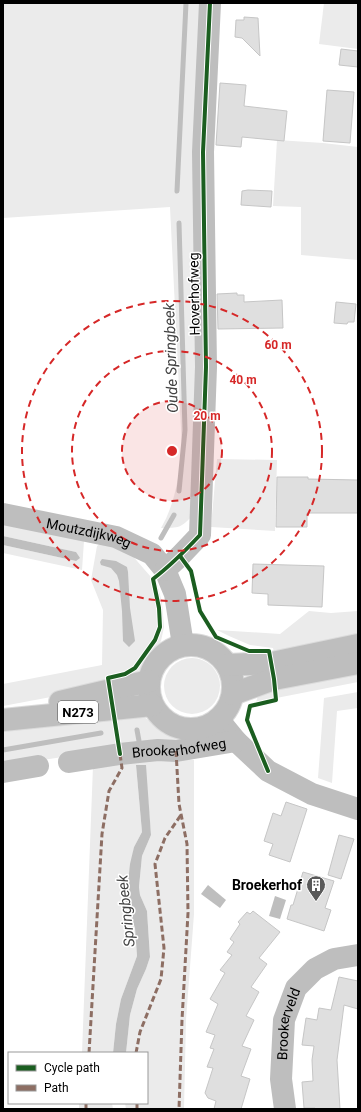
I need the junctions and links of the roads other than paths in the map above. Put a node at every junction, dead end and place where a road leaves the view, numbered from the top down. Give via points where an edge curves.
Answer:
1 (210, 3) edge
2 (3, 514) edge
3 (166, 570) junction
4 (183, 645) junction
5 (358, 645) edge
6 (358, 663) edge
7 (228, 665) junction
8 (149, 681) junction
9 (233, 694) junction
10 (152, 705) junction
11 (3, 714) edge
12 (218, 719) junction
13 (3, 720) edge
14 (236, 741) junction
15 (69, 762) dead end
16 (38, 766) dead end
17 (3, 772) edge
18 (358, 809) edge
19 (358, 955) edge
20 (285, 1109) edge

1 - 3 street, Hoverhofweg via 203,152 206,367 200,535
2 - 3 street, Moutzdijkweg via 116,537 152,554
3 - 4 street via 175,594
4 - 7 street via 196,644 209,648
4 - 8 street via 170,649 160,657 152,668
5 - 7 street via 272,663
6 - 9 street via 274,680
7 - 9 street
8 - 10 street
8 - 11 street, N273
9 - 12 street via 225,712
10 - 12 street via 170,724 182,728 195,729 207,726
10 - 13 street, N273
12 - 14 street
14 - 15 street, Brookerhofweg via 176,751 158,750
14 - 18 street via 268,771 312,794
16 - 17 street
19 - 20 street, Brookerveld via 334,959 315,969 296,988 284,1020 281,1079

